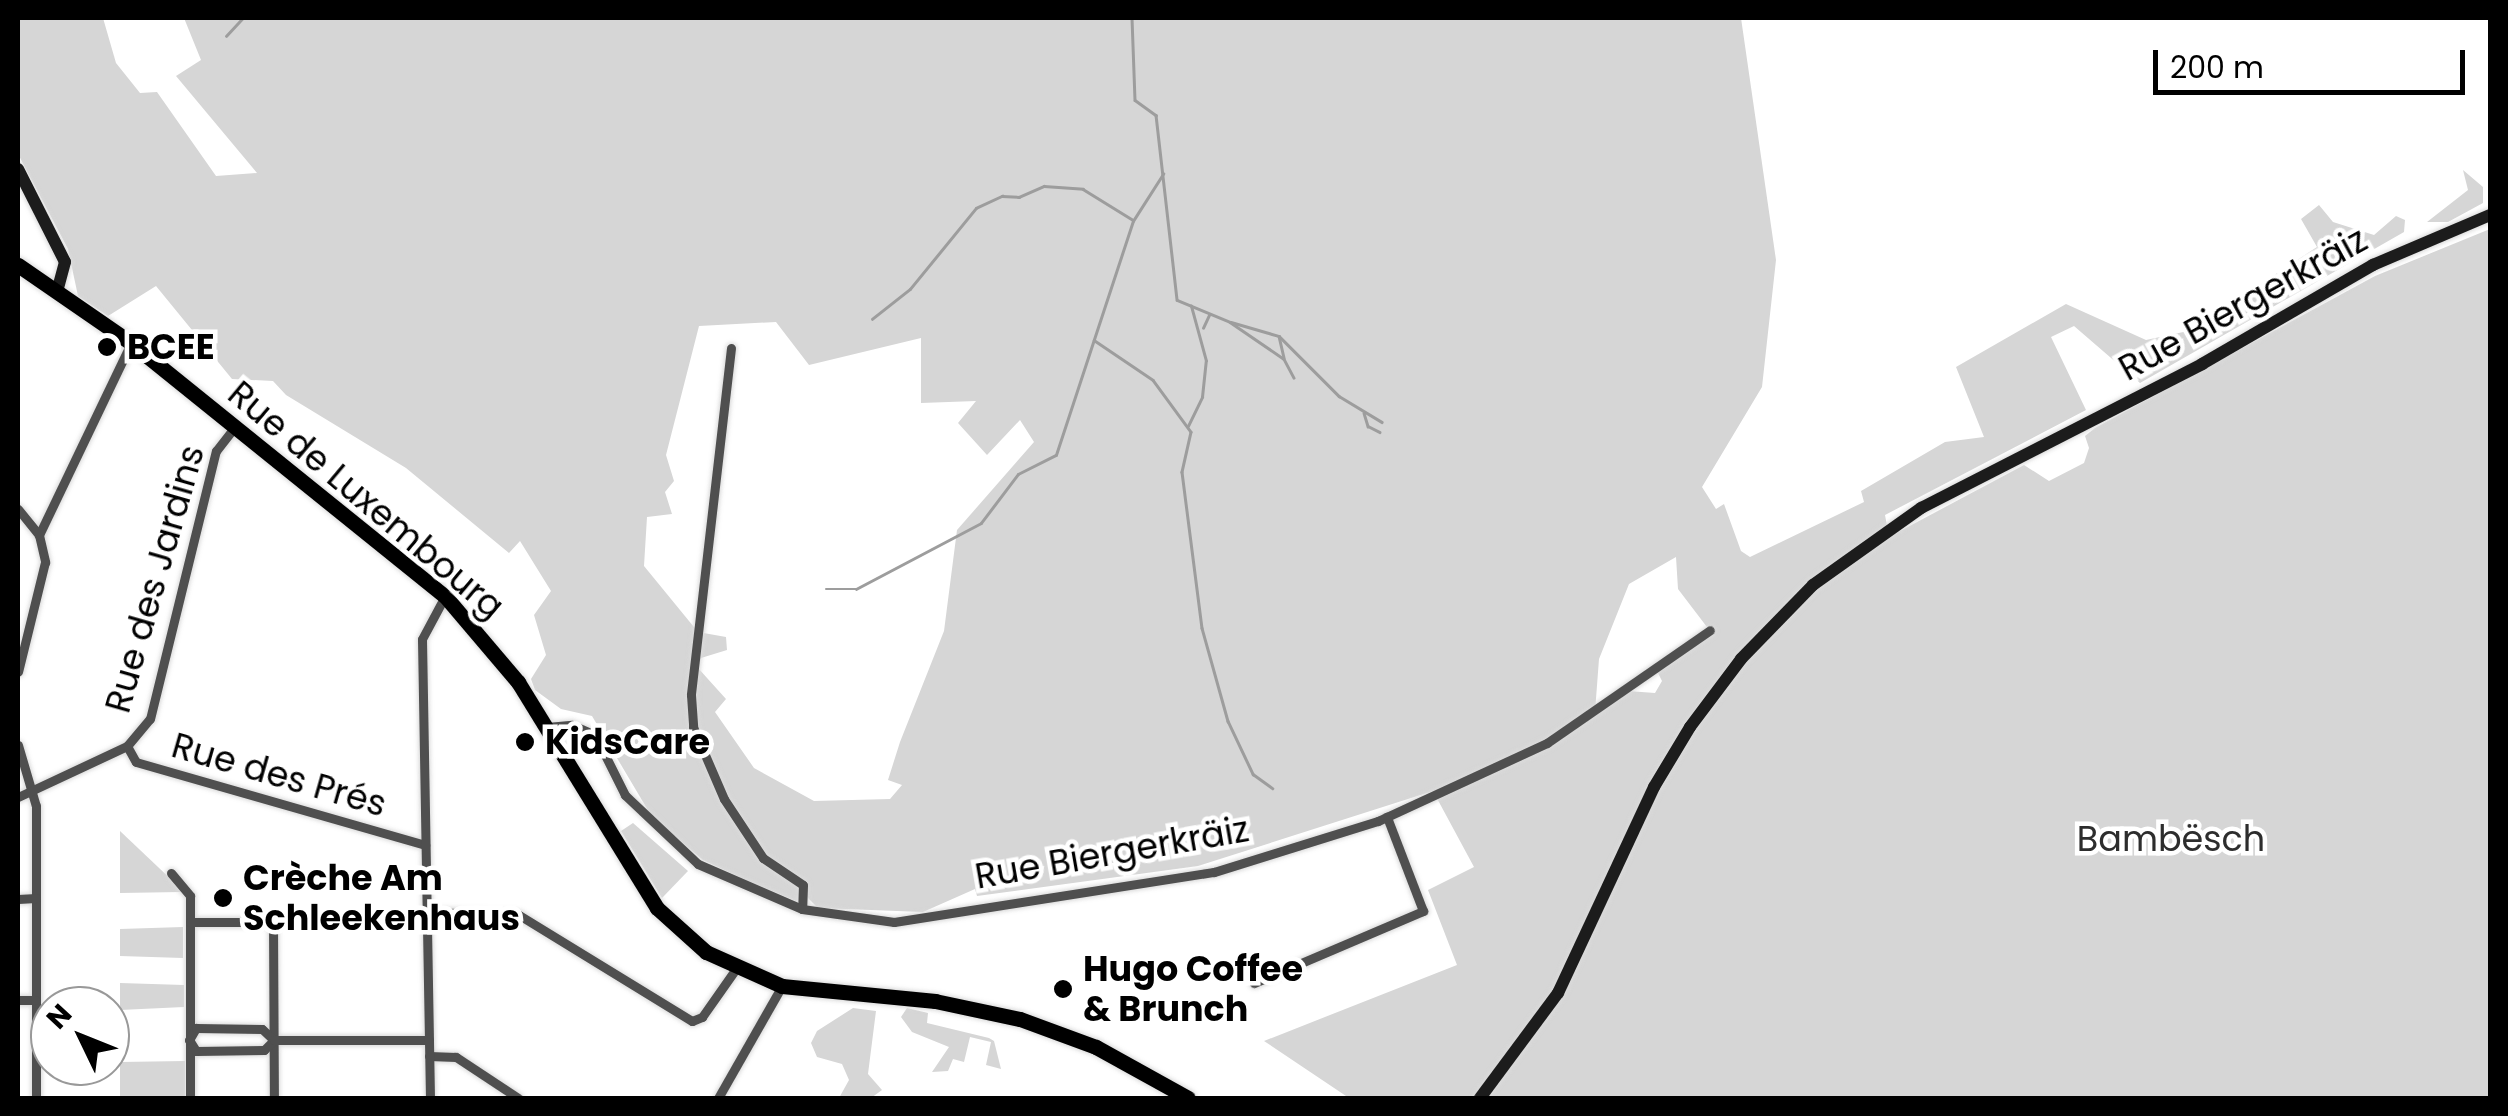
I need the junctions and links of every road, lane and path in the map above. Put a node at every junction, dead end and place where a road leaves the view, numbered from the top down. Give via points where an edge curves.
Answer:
1 (18, 169) edge
2 (2490, 215) edge
3 (18, 266) edge
4 (58, 288) junction
5 (131, 343) junction
6 (730, 348) dead end
7 (235, 427) junction
8 (18, 509) edge
9 (39, 535) junction
10 (445, 596) junction
11 (1710, 630) dead end
12 (18, 672) edge
13 (547, 727) junction
14 (18, 745) edge
15 (127, 746) junction
16 (32, 790) junction
17 (18, 796) edge
18 (1387, 818) junction
19 (426, 845) junction
20 (172, 873) dead end
21 (18, 898) edge
22 (36, 898) junction
23 (802, 909) junction
24 (427, 912) junction
25 (190, 922) junction
26 (734, 970) junction
27 (1254, 984) dead end
28 (36, 986) edge
29 (782, 986) junction
30 (189, 1040) junction
31 (274, 1040) junction
32 (429, 1040) junction
33 (429, 1056) junction
34 (190, 1098) edge
35 (274, 1098) edge
36 (430, 1098) edge
37 (518, 1098) edge
38 (718, 1098) edge
39 (1188, 1098) edge
40 (1480, 1098) edge

1 - 4 main road via 65,262
2 - 40 main road, Rue Biergerkräiz via 2373,265 2202,364 2028,452 1861,548 1813,586 1742,659 1654,788 1558,993
3 - 4 main road, Rue de Luxembourg
4 - 5 main road, Rue de Luxembourg
5 - 7 main road, Rue de Luxembourg
5 - 9 street
6 - 23 street via 690,696 693,727 724,798 763,858 803,885
7 - 10 main road, Rue de Luxembourg
7 - 15 street, Rue des Jardins via 216,451 150,719
8 - 9 street
9 - 12 street via 44,587
10 - 13 main road, Rue de Luxembourg via 496,651
10 - 19 street via 422,640
11 - 18 street, Rue Biergerkräiz via 1546,743
13 - 23 street, Rue Biergerkräiz via 572,725 595,735 625,795 698,864
13 - 26 main road, Rue de Luxembourg via 657,908 678,932
14 - 16 street
15 - 16 street, Rue des Prés
15 - 19 street, Rue des Prés via 136,762
16 - 17 street, Rue des Prés
16 - 22 street
18 - 23 street, Rue Biergerkräiz via 1166,881 1023,897 894,922
18 - 27 street via 1423,910 1417,918
19 - 24 street
20 - 25 street via 187,889
21 - 22 street
22 - 28 street
24 - 26 street via 519,915 692,1021 702,1018
24 - 32 street
25 - 30 street
25 - 31 street via 273,922
26 - 29 main road, Rue de Luxembourg
29 - 38 street
29 - 39 main road, Rue de Luxembourg via 936,1002 1020,1019 1096,1047
30 - 31 street via 196,1051 264,1050
30 - 31 street via 196,1028 262,1029
30 - 34 street
31 - 32 street
31 - 35 street
32 - 33 street
33 - 36 street
33 - 37 street via 456,1058

